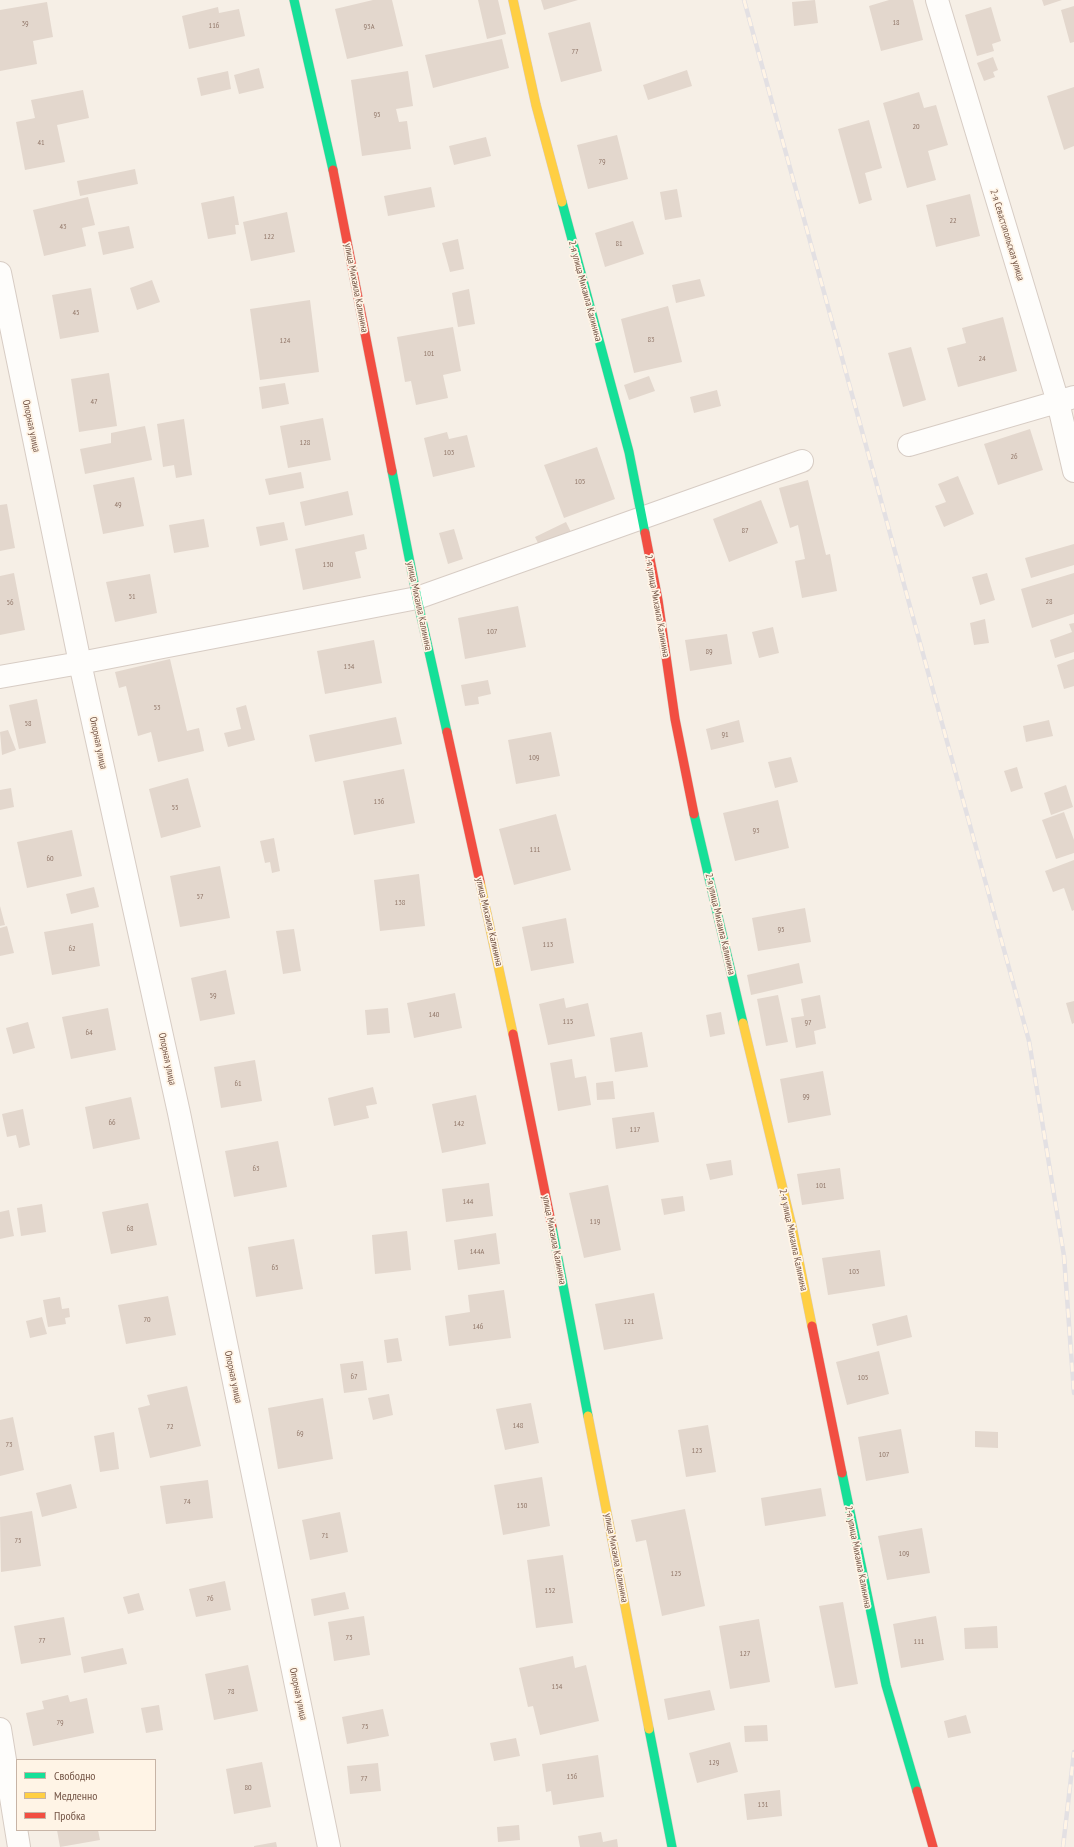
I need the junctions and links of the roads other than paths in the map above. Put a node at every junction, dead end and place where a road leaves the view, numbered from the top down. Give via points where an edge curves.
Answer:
1 (294, 0) edge
2 (513, 0) edge
3 (937, 0) edge
4 (0, 273) edge
5 (1066, 400) edge
6 (909, 445) dead end
7 (802, 461) dead end
8 (1074, 471) edge
9 (641, 518) junction
10 (416, 598) junction
11 (80, 663) junction
12 (0, 677) edge
13 (0, 1729) edge
14 (16, 1828) edge
15 (16, 1831) edge
16 (19, 1847) edge
17 (329, 1847) edge
18 (672, 1847) edge
19 (933, 1847) edge

1 - 10 street, улица Михаила Калинина via 337,190
2 - 9 street, 2-я улица Михаила Калинина via 536,105 629,452
3 - 5 street, 2-я Севастопольская улица
4 - 11 street, Опорная улица
5 - 6 street
5 - 8 street, 2-я Севастопольская улица
7 - 9 street
9 - 10 street
9 - 19 street, 2-я улица Михаила Калинина via 658,600 675,719 696,825 792,1227 886,1685
10 - 11 street
10 - 18 street, улица Михаила Калинина via 518,1050
11 - 12 street
11 - 17 street, Опорная улица via 179,1113
13 - 14 street
15 - 16 street

